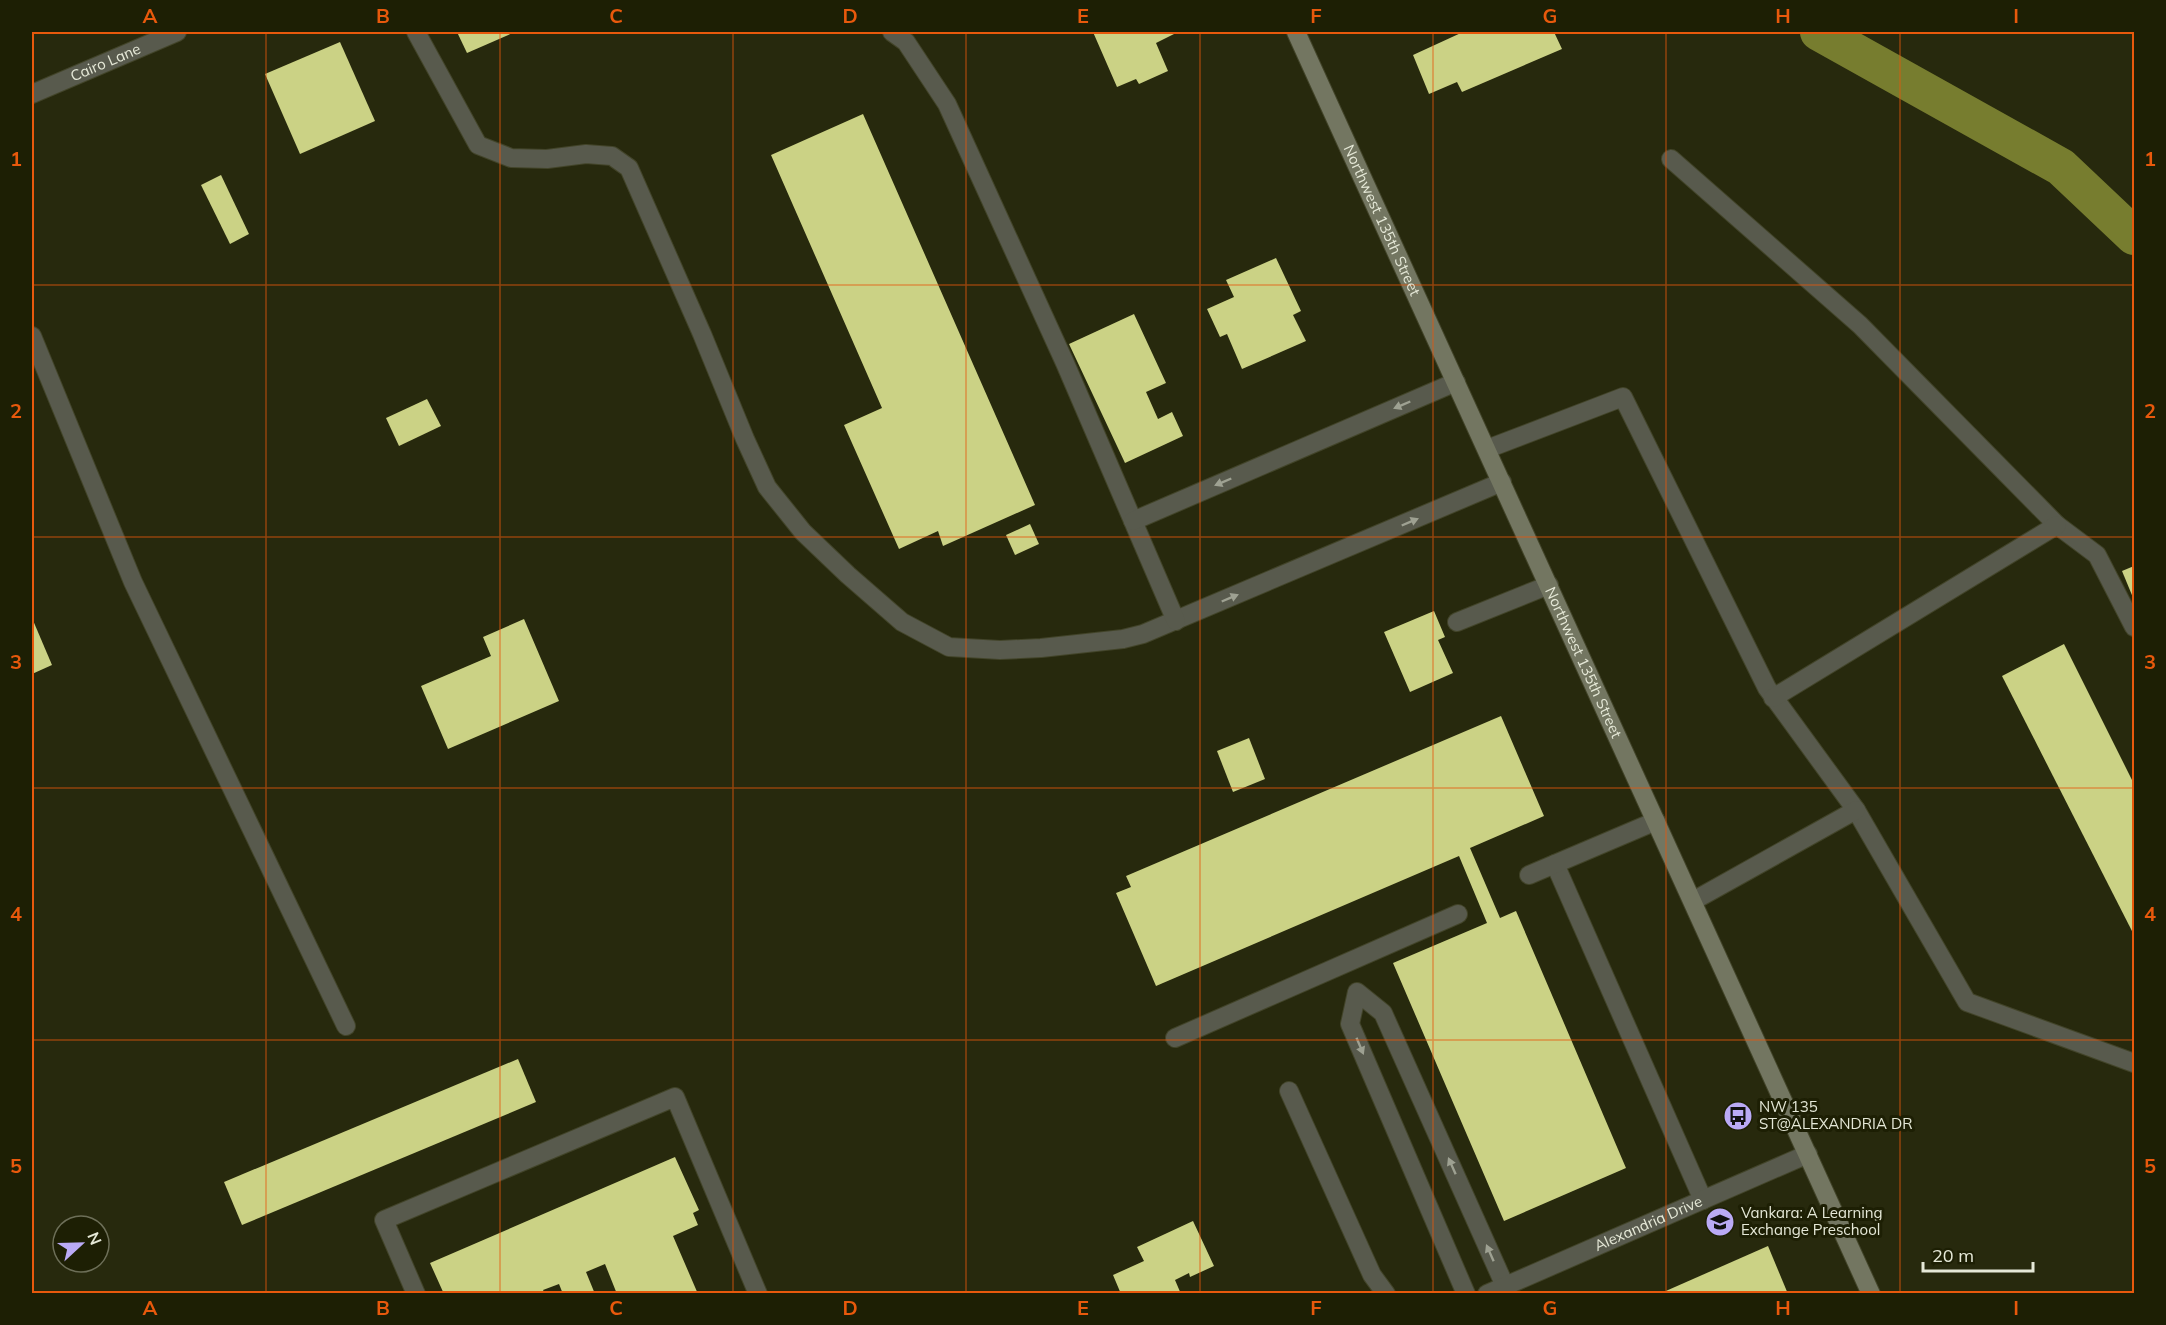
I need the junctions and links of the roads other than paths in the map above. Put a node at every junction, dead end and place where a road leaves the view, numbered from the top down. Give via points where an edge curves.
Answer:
1 (177, 32) edge
2 (416, 32) edge
3 (892, 32) edge
4 (1296, 32) edge
5 (32, 94) edge
6 (1671, 159) dead end
7 (32, 336) edge
8 (1456, 382) junction
9 (1487, 449) junction
10 (1502, 482) junction
11 (1133, 521) junction
12 (2057, 525) junction
13 (1549, 585) junction
14 (1176, 621) junction
15 (1457, 622) dead end
16 (2134, 627) edge
17 (1773, 698) junction
18 (1856, 810) junction
19 (1656, 821) junction
20 (1555, 864) junction
21 (1529, 875) dead end
22 (1693, 901) junction
23 (1458, 914) dead end
24 (1345, 963) junction
25 (1358, 992) junction
26 (346, 1026) dead end
27 (1175, 1038) dead end
28 (2134, 1063) edge
29 (1289, 1091) dead end
30 (1808, 1154) junction
31 (1703, 1200) junction
32 (1505, 1286) junction
33 (416, 1293) edge
34 (758, 1293) edge
35 (1386, 1293) edge
36 (1466, 1293) edge
37 (1487, 1293) edge
38 (1871, 1293) edge

1 - 5 street, Cairo Lane
2 - 14 street via 478,145 511,158 612,156 628,168 767,487 803,532 902,622 949,647 1000,650 1123,639
3 - 11 street via 906,42 947,104
4 - 8 main road, Northwest 135th Street
6 - 12 street via 1860,325
7 - 26 street via 133,582
8 - 9 main road, Northwest 135th Street
8 -> 11 street
9 - 10 main road, Northwest 135th Street
9 - 17 street via 1623,397
10 - 13 main road, Northwest 135th Street
14 -> 10 street
11 - 14 street
12 - 16 street via 2097,555
12 - 17 street
13 - 15 street
13 - 19 main road, Northwest 135th Street
17 - 18 street
18 - 22 street
18 - 28 street via 1966,1002
19 - 20 street
19 - 22 main road, Northwest 135th Street
20 - 21 street
20 - 31 street
22 - 30 main road, Northwest 135th Street
23 - 24 street
24 - 25 street
24 - 27 street
32 -> 25 street via 1383,1013
25 -> 36 street via 1350,1024
29 - 35 street via 1372,1275
30 - 31 street, Alexandria Drive
30 - 38 main road, Northwest 135th Street
31 - 32 street, Alexandria Drive
32 - 37 street, Alexandria Drive
33 - 34 street via 384,1220 675,1097

